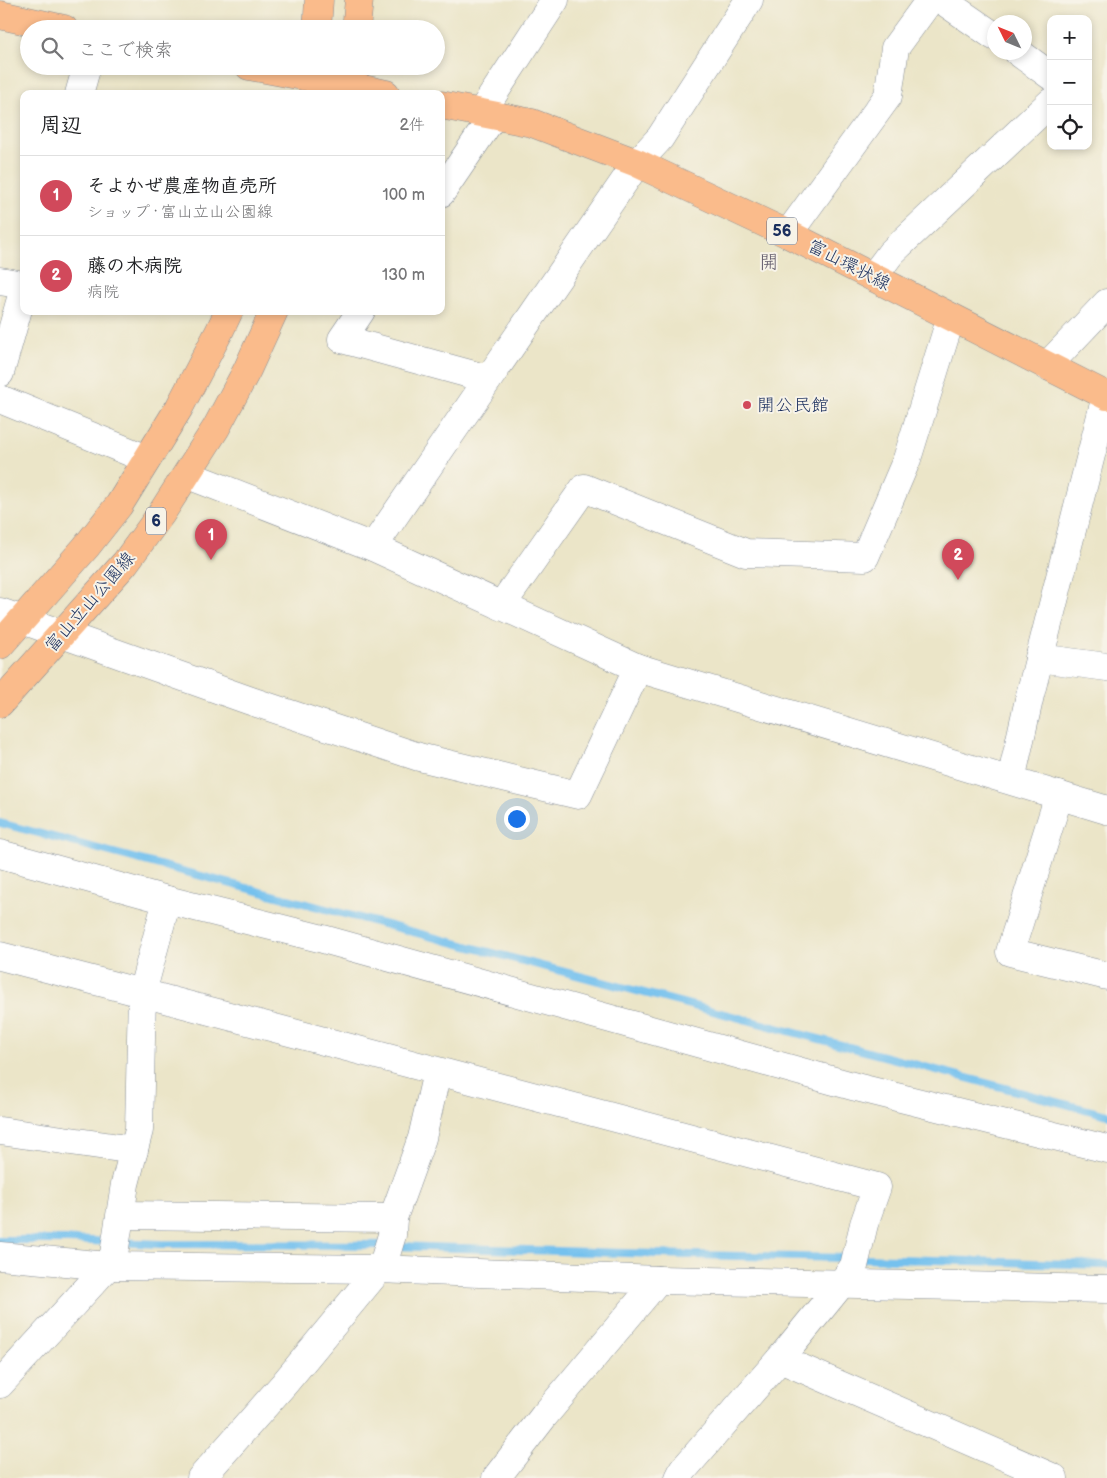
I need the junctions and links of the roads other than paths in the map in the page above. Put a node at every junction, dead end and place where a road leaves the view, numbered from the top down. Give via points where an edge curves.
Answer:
1 (319, 0) edge
2 (359, 0) edge
3 (555, 0) edge
4 (749, 0) edge
5 (930, 0) edge
6 (942, 0) edge
7 (0, 15) edge
8 (23, 20) edge
9 (318, 20) edge
10 (357, 20) edge
11 (987, 31) edge
12 (1029, 60) edge
13 (1047, 73) edge
14 (84, 75) edge
15 (290, 75) edge
16 (308, 79) edge
17 (346, 82) edge
18 (80, 90) edge
19 (373, 90) edge
20 (1048, 105) edge
21 (445, 106) edge
22 (487, 114) junction
23 (637, 163) junction
24 (445, 186) edge
25 (788, 234) junction
26 (872, 277) junction
27 (0, 281) edge
28 (20, 286) edge
29 (20, 301) edge
30 (1107, 303) edge
31 (227, 315) edge
32 (272, 315) edge
33 (358, 315) edge
34 (951, 317) junction
35 (1047, 366) junction
36 (0, 373) edge
37 (488, 379) junction
38 (1106, 396) edge
39 (0, 399) edge
40 (147, 459) junction
41 (188, 475) junction
42 (373, 547) junction
43 (501, 606) junction
44 (11, 616) edge
45 (63, 634) junction
46 (0, 645) edge
47 (1039, 658) junction
48 (1107, 667) edge
49 (638, 668) junction
50 (0, 703) edge
51 (1010, 780) junction
52 (1060, 795) junction
53 (1107, 810) edge
54 (0, 854) edge
55 (167, 900) junction
56 (0, 956) edge
57 (1107, 976) edge
58 (142, 993) junction
59 (437, 1072) junction
60 (0, 1131) edge
61 (1107, 1149) edge
62 (134, 1150) junction
63 (121, 1215) junction
64 (393, 1218) junction
65 (0, 1256) edge
66 (108, 1266) junction
67 (380, 1269) junction
68 (658, 1280) junction
69 (842, 1283) junction
70 (1107, 1290) edge
71 (780, 1359) junction
72 (0, 1384) edge
73 (201, 1478) edge
74 (496, 1478) edge
75 (678, 1478) edge
76 (1054, 1478) edge

1 - 9 main road
2 - 10 main road
3 - 22 street
4 - 23 street via 660,138
5 - 25 street via 895,48 888,96
6 - 11 street
7 - 8 main road
12 - 13 street
14 - 18 street
15 - 16 main road
16 - 17 main road
17 - 19 main road
20 - 26 street via 891,252
21 - 22 main road, 富山環状線 / 56
22 - 23 main road, 富山環状線 / 56 via 532,123
22 - 24 street
23 - 25 main road, 富山環状線 / 56
23 - 37 street
25 - 26 main road, 富山環状線 / 56
26 - 34 main road, 富山環状線 / 56
27 - 28 street
29 - 36 street
30 - 35 street
31 - 40 main road, 6 via 179,408
32 - 41 main road, 富山立山公園線 / 6 via 247,370
33 - 37 street via 342,339
34 - 35 main road, 富山環状線 / 56
34 - 43 street via 908,458 865,557 746,553 584,488
35 - 38 main road, 富山環状線 / 56
37 - 42 street
38 - 47 street
39 - 40 street
40 - 44 main road, 6 via 103,526
41 - 42 street
41 - 45 main road, 富山立山公園線 / 6 via 125,563
42 - 43 street
43 - 49 street
44 - 45 street
44 - 46 main road, 6
45 - 49 street via 419,757 578,795
45 - 50 main road, 富山立山公園線 / 6
47 - 48 street
47 - 51 street
49 - 51 street
51 - 52 street
52 - 53 street
52 - 57 street via 1010,952
54 - 55 street
55 - 58 street
55 - 61 street via 323,939 856,1087
56 - 58 street
58 - 59 street
58 - 62 street via 139,1130
59 - 64 street via 422,1138
59 - 69 street via 877,1187 854,1266
60 - 62 street
62 - 63 street
63 - 64 street
63 - 66 street via 114,1254
64 - 67 street via 392,1235
65 - 66 street
66 - 67 street
66 - 72 street
67 - 68 street
67 - 73 street
68 - 69 street
68 - 74 street
69 - 70 street
69 - 71 street
71 - 75 street
71 - 76 street

